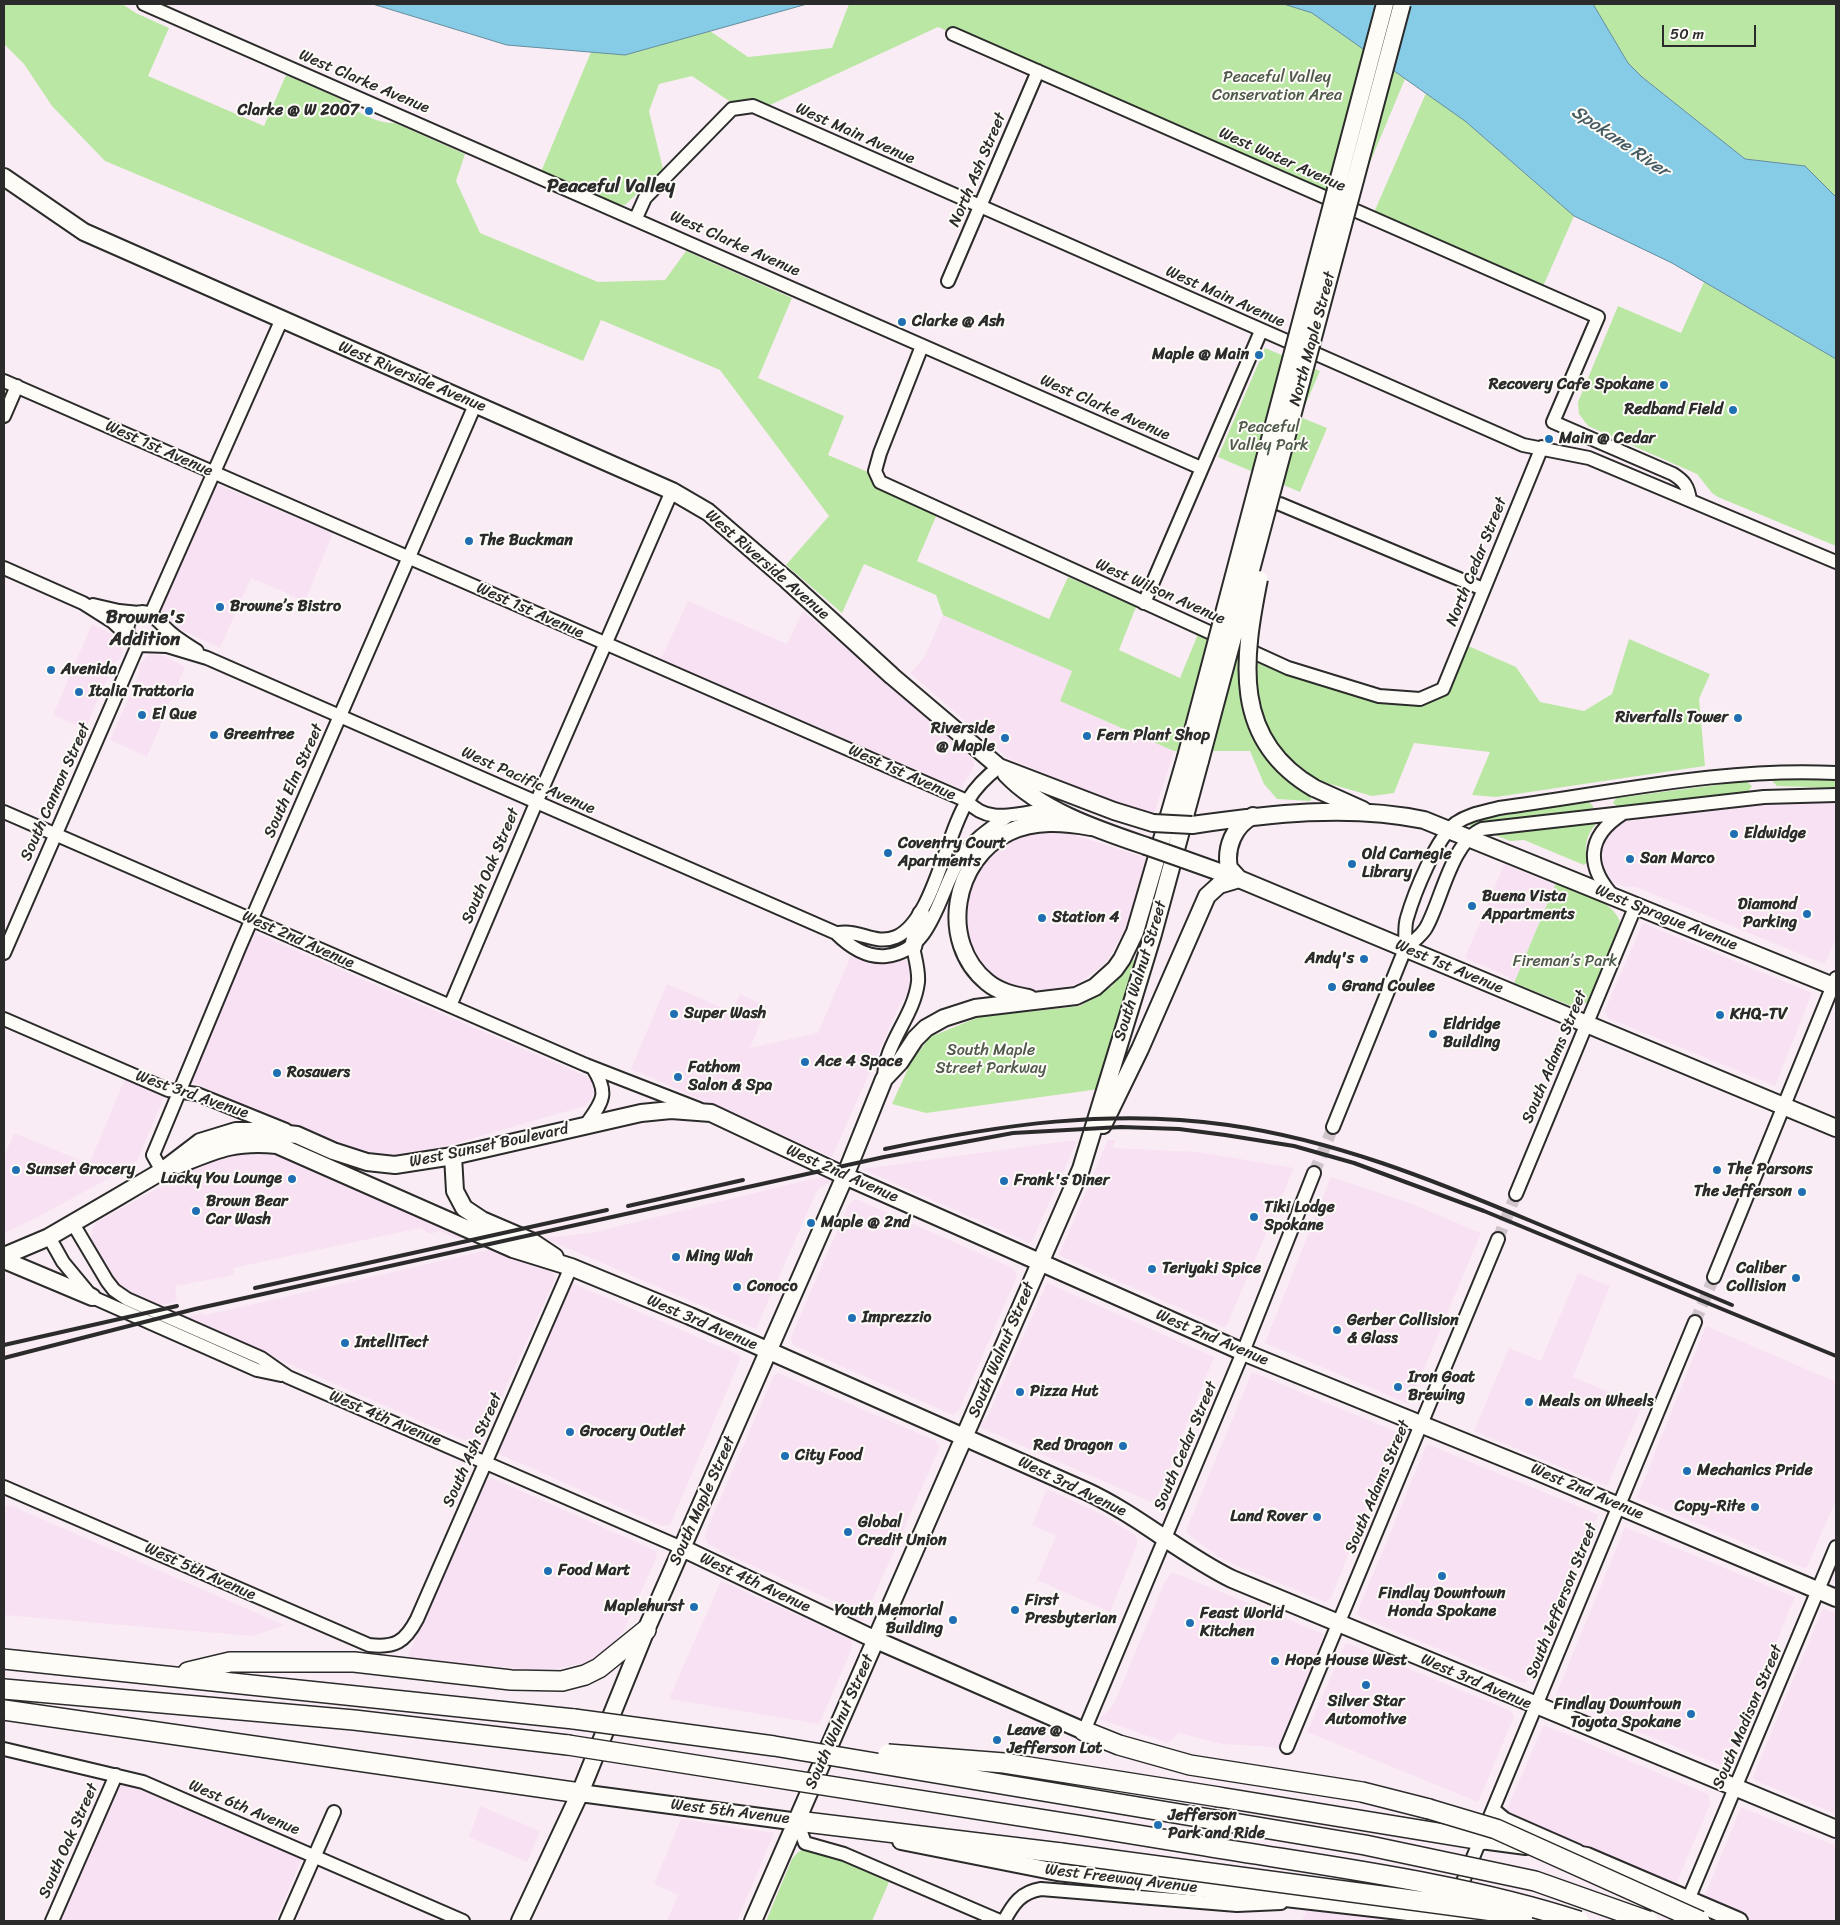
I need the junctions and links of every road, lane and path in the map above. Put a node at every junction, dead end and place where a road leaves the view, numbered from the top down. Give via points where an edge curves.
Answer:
1 (144, 4) edge
2 (1385, 4) edge
3 (1402, 4) edge
4 (954, 34) dead end
5 (1038, 71) junction
6 (4, 177) edge
7 (980, 207) junction
8 (636, 218) junction
9 (948, 282) dead end
10 (281, 321) junction
11 (1261, 331) junction
12 (922, 346) junction
13 (4, 381) edge
14 (17, 386) junction
15 (1298, 395) junction
16 (475, 405) junction
17 (4, 416) edge
18 (1542, 447) junction
19 (1202, 468) junction
20 (214, 474) junction
21 (672, 491) junction
22 (1690, 500) junction
23 (1280, 504) dead end
24 (409, 558) junction
25 (1836, 562) edge
26 (4, 568) edge
27 (1482, 589) junction
28 (83, 603) junction
29 (1144, 603) junction
30 (150, 616) junction
31 (139, 643) junction
32 (606, 644) junction
33 (207, 658) junction
34 (1443, 689) joint
35 (340, 716) junction
36 (1193, 759) junction
37 (999, 767) junction
38 (1836, 773) edge
39 (1761, 774) junction
40 (1619, 792) junction
41 (1836, 795) edge
42 (1764, 797) junction
43 (967, 801) junction
44 (536, 802) junction
45 (1060, 811) junction
46 (4, 812) edge
47 (1370, 813) junction
48 (1622, 814) junction
49 (1008, 816) junction
50 (1253, 816) junction
51 (1091, 827) junction
52 (1449, 830) junction
53 (55, 834) junction
54 (1468, 839) junction
55 (1239, 879) junction
56 (1614, 897) junction
57 (1636, 905) junction
58 (921, 914) junction
59 (252, 919) junction
60 (836, 933) junction
61 (913, 947) junction
62 (1406, 949) junction
63 (4, 952) edge
64 (1835, 984) edge
65 (1048, 1001) junction
66 (450, 1006) junction
67 (4, 1019) edge
68 (1586, 1024) junction
69 (593, 1068) junction
70 (884, 1079) junction
71 (179, 1092) junction
72 (1783, 1106) junction
73 (710, 1113) junction
74 (585, 1126) junction
75 (1333, 1126) tunnel mouth
76 (1836, 1128) edge
77 (297, 1135) junction
78 (302, 1156) joint
79 (453, 1156) junction
80 (1081, 1169) junction
81 (162, 1171) junction
82 (1314, 1173) tunnel mouth
83 (845, 1176) junction
84 (1516, 1194) tunnel mouth
85 (72, 1222) junction
86 (49, 1237) junction
87 (1498, 1239) tunnel mouth
88 (4, 1256) edge
89 (4, 1260) edge
90 (1039, 1262) junction
91 (571, 1267) junction
92 (1714, 1277) tunnel mouth
93 (92, 1297) junction
94 (1695, 1322) tunnel mouth
95 (769, 1350) junction
96 (1243, 1352) junction
97 (288, 1377) junction
98 (1422, 1424) junction
99 (965, 1438) junction
100 (486, 1462) junction
101 (4, 1488) edge
102 (1618, 1505) junction
103 (1164, 1539) junction
104 (1836, 1547) edge
105 (682, 1548) junction
106 (1818, 1590) junction
107 (1836, 1598) edge
108 (1338, 1624) junction
109 (646, 1630) junction
110 (876, 1640) junction
111 (399, 1642) joint
112 (4, 1659) edge
113 (174, 1676) junction
114 (4, 1689) edge
115 (1536, 1706) junction
116 (4, 1710) edge
117 (1084, 1731) junction
118 (774, 1746) junction
119 (1287, 1746) dead end
120 (4, 1749) edge
121 (116, 1775) junction
122 (1736, 1787) junction
123 (580, 1793) junction
124 (1494, 1809) junction
125 (334, 1812) dead end
126 (797, 1821) junction
127 (1836, 1829) edge
128 (1481, 1840) junction
129 (315, 1856) junction
130 (1587, 1856) junction
131 (1688, 1900) junction
132 (1310, 1902) junction
133 (1448, 1919) edge
134 (52, 1921) edge
135 (286, 1921) edge
136 (463, 1921) edge
137 (520, 1921) edge
138 (753, 1921) edge
139 (1000, 1921) edge
140 (1004, 1921) edge
141 (1487, 1921) edge
142 (1563, 1921) edge
143 (1579, 1921) edge
144 (1648, 1921) edge
145 (1700, 1921) edge
146 (1739, 1921) edge

1 - 8 street, West Clarke Avenue
2 - 36 main road, North Maple Street, bridge
3 - 15 main road, North Maple Street, bridge
4 - 5 street, West Water Avenue
5 - 7 street, North Ash Street
5 - 22 street, West Water Avenue via 1598,317 1553,422 1673,474 1688,488
6 - 10 main road, West Riverside Avenue via 84,232
7 - 8 street, West Main Avenue via 753,106 732,109 646,198
7 - 9 street, North Ash Street
7 - 11 street, West Main Avenue
8 - 12 street, West Clarke Avenue
10 - 16 main road, West Riverside Avenue
10 - 20 street
11 - 18 street, West Main Avenue via 1523,445
11 - 19 street
12 - 19 street, West Clarke Avenue
12 - 29 street, West Wilson Avenue via 876,467 880,482
13 - 14 street, West 1st Avenue
14 - 17 street
14 - 20 street, West 1st Avenue
15 - 36 main road, North Maple Street, bridge
15 - 47 main road, bridge via 1256,595 1247,668 1250,707 1263,740 1279,761 1300,780
16 - 21 main road, West Riverside Avenue
16 - 24 street, South Elm Street
18 - 22 street, West Main Avenue via 1589,458
18 - 27 street, North Cedar Street
19 - 29 street
20 - 24 street, West 1st Avenue
20 - 30 street
21 - 32 street, South Oak Street
21 - 37 main road, West Riverside Avenue via 708,512
22 - 25 street, West Main Avenue
23 - 27 street
24 - 32 street, West 1st Avenue
24 - 35 street, South Elm Street
26 - 28 street
27 - 34 street, North Cedar Street
28 - 30 street
28 - 31 street
29 - 34 street, West Wilson Avenue via 1288,668 1379,696 1420,699
30 - 31 street via 160,636
30 - 31 street via 129,623
30 - 33 street, West Pacific Avenue
31 - 33 street, West Pacific Avenue via 167,646
31 - 53 street, South Cannon Street
32 - 43 street, West 1st Avenue
32 - 44 street, South Oak Street
33 - 35 street, West Pacific Avenue
35 - 44 street, West Pacific Avenue
35 - 59 street, South Elm Street
36 - 65 main road, South Maple Street via 1135,932 1122,959 1104,981 1086,992
36 - 80 main road, South Walnut Street via 1153,934
37 - 43 street, South Maple Street
37 - 45 main road, West 1st Avenue via 1020,786
37 - 50 main road, West Riverside Avenue, bridge via 1153,823 1192,824
38 - 39 street
39 - 40 street via 1706,778
39 - 42 street
40 - 48 street
40 - 52 street via 1492,810 1464,818
41 - 42 street
42 - 48 street
43 - 49 street, West 1st Avenue via 982,813
43 - 58 street, South Maple Street
44 - 60 street, West Pacific Avenue
44 - 66 street, South Oak Street
45 - 49 street, West 1st Avenue
45 - 51 main road, West 1st Avenue
46 - 53 street, West 2nd Avenue
47 - 50 main road, West Riverside Avenue
47 - 52 main road, West Riverside Avenue via 1398,814
48 - 54 street via 1487,827
48 - 56 street via 1604,828 1594,850 1596,873
49 - 61 street via 983,833 958,862 930,923
50 - 55 main road via 1240,827 1229,849 1229,868
51 - 55 main road, West 1st Avenue, bridge
51 - 65 main road via 1046,823 1006,833 982,852 972,866 958,899 957,928 963,947 986,981 1008,994
52 - 54 main road, West Riverside Avenue
52 - 62 street via 1433,854 1406,920
53 - 59 street, West 2nd Avenue
53 - 63 street, South Cannon Street
54 - 56 main road, West Sprague Avenue
54 - 62 street via 1457,856 1426,929
55 - 62 main road, West 1st Avenue
55 - 80 main road via 1219,885 1207,896 1140,1049
56 - 57 main road, West Sprague Avenue
57 - 64 main road, West Sprague Avenue
57 - 68 street, South Adams Street
58 - 60 street, West Pacific Avenue via 902,934 890,939
58 - 61 main road, South Maple Street
59 - 66 street, West 2nd Avenue
59 - 71 street, South Elm Street
60 - 61 street, West Pacific Avenue via 848,945 880,956
61 - 70 street, South Maple Street via 918,973 916,991 888,1053
62 - 68 main road, West 1st Avenue
62 - 75 street
64 - 72 street
65 - 70 main road, South Maple Street via 975,1008 944,1018 926,1028
66 - 69 street, West 2nd Avenue
67 - 71 street, West 3rd Avenue
68 - 72 main road, West 1st Avenue
68 - 84 street, South Adams Street
69 - 73 street, West 2nd Avenue
69 - 74 street via 604,1090 602,1103
70 - 83 main road, South Maple Street
71 - 77 street, West 3rd Avenue via 197,1094
71 - 81 street, South Elm Street via 153,1155
72 - 76 main road, West 1st Avenue
72 - 92 street
73 - 74 main road, West Sunset Boulevard via 671,1110 641,1113
73 - 83 main road, West 2nd Avenue
74 - 79 main road, West Sunset Boulevard
77 - 79 main road, West Sunset Boulevard via 367,1162 395,1165
77 - 81 main road, West Sunset Boulevard via 236,1131 200,1142
78 - 81 main road, West Sunset Boulevard via 277,1145 233,1144
78 - 91 main road, West 3rd Avenue via 514,1249
79 - 91 main road via 455,1192 464,1208 482,1220 531,1241
80 - 90 main road, South Walnut Street
81 - 85 main road, West Sunset Boulevard
82 - 96 street, South Cedar Street
83 - 90 main road, West 2nd Avenue
83 - 95 main road, South Maple Street
85 - 86 main road, West Sunset Boulevard
85 - 97 street, West 4th Avenue via 107,1282 119,1294 261,1358
86 - 88 main road, West Sunset Boulevard
86 - 93 street, West 4th Avenue via 63,1262
87 - 98 street, South Adams Street
89 - 93 main road
90 - 96 main road, West 2nd Avenue
90 - 99 main road, South Walnut Street
91 - 95 main road, West 3rd Avenue
91 - 100 street, South Ash Street
93 - 97 street, West 4th Avenue via 257,1370
94 - 102 street, South Jefferson Street
95 - 99 main road, West 3rd Avenue
95 - 105 main road, South Maple Street
96 - 98 main road, West 2nd Avenue
96 - 103 street, South Cedar Street
97 - 100 street, West 4th Avenue
98 - 102 main road, West 2nd Avenue
98 - 108 street, South Adams Street
99 - 103 main road, West 3rd Avenue via 1102,1498
99 - 110 main road, South Walnut Street
100 - 105 street, West 4th Avenue
100 - 111 street, South Ash Street via 417,1619 410,1633
101 - 111 street, West 5th Avenue via 369,1645 386,1647
102 - 106 main road, West 2nd Avenue
102 - 115 street, South Jefferson Street
103 - 108 main road, West 3rd Avenue via 1232,1580
103 - 117 street, South Cedar Street
104 - 106 street, South Madison Street
105 - 109 main road, South Maple Street
105 - 110 main road, West 4th Avenue
106 - 107 main road, West 2nd Avenue
106 - 122 street, South Madison Street
108 - 115 main road, West 3rd Avenue
108 - 119 street, South Adams Street
109 - 113 highway via 599,1668 585,1676 562,1681 511,1680 354,1662 230,1662
109 - 123 main road, South Maple Street
110 - 117 main road, West 4th Avenue
110 - 126 main road, South Walnut Street
112 - 113 highway
113 - 118 highway, bridge via 574,1719
114 - 143 highway, bridge via 354,1720 568,1745 1379,1875 1527,1904
115 - 122 main road, West 3rd Avenue
115 - 124 street, South Jefferson Street
116 - 123 highway
117 - 145 highway, bridge via 1119,1745 1190,1765 1362,1792 1429,1808 1505,1833
118 - 128 highway, bridge via 1004,1763
118 - 144 highway, bridge via 1365,1845 1535,1881
120 - 121 street, West 6th Avenue
121 - 129 street, West 6th Avenue via 148,1784
121 - 134 street, South Oak Street
122 - 127 main road, West 3rd Avenue
122 - 131 street, South Madison Street
123 - 126 main road, West 5th Avenue
123 - 137 main road, South Maple Street
124 - 128 street, South Jefferson Street
124 - 130 street via 1508,1821
125 - 129 street
126 - 132 main road, West Freeway Avenue via 1057,1872
126 - 138 main road, South Walnut Street
126 - 139 street, West 5th Avenue via 805,1843 844,1854
126 - 142 highway, bridge
128 - 130 main road
128 - 133 street, South Jefferson Street
129 - 135 street
129 - 136 street, West 6th Avenue
130 - 131 main road
131 - 146 main road
132 - 133 main road, West Freeway Avenue
132 - 140 street via 1237,1905 1041,1888 1030,1890 1018,1899
133 - 141 main road

